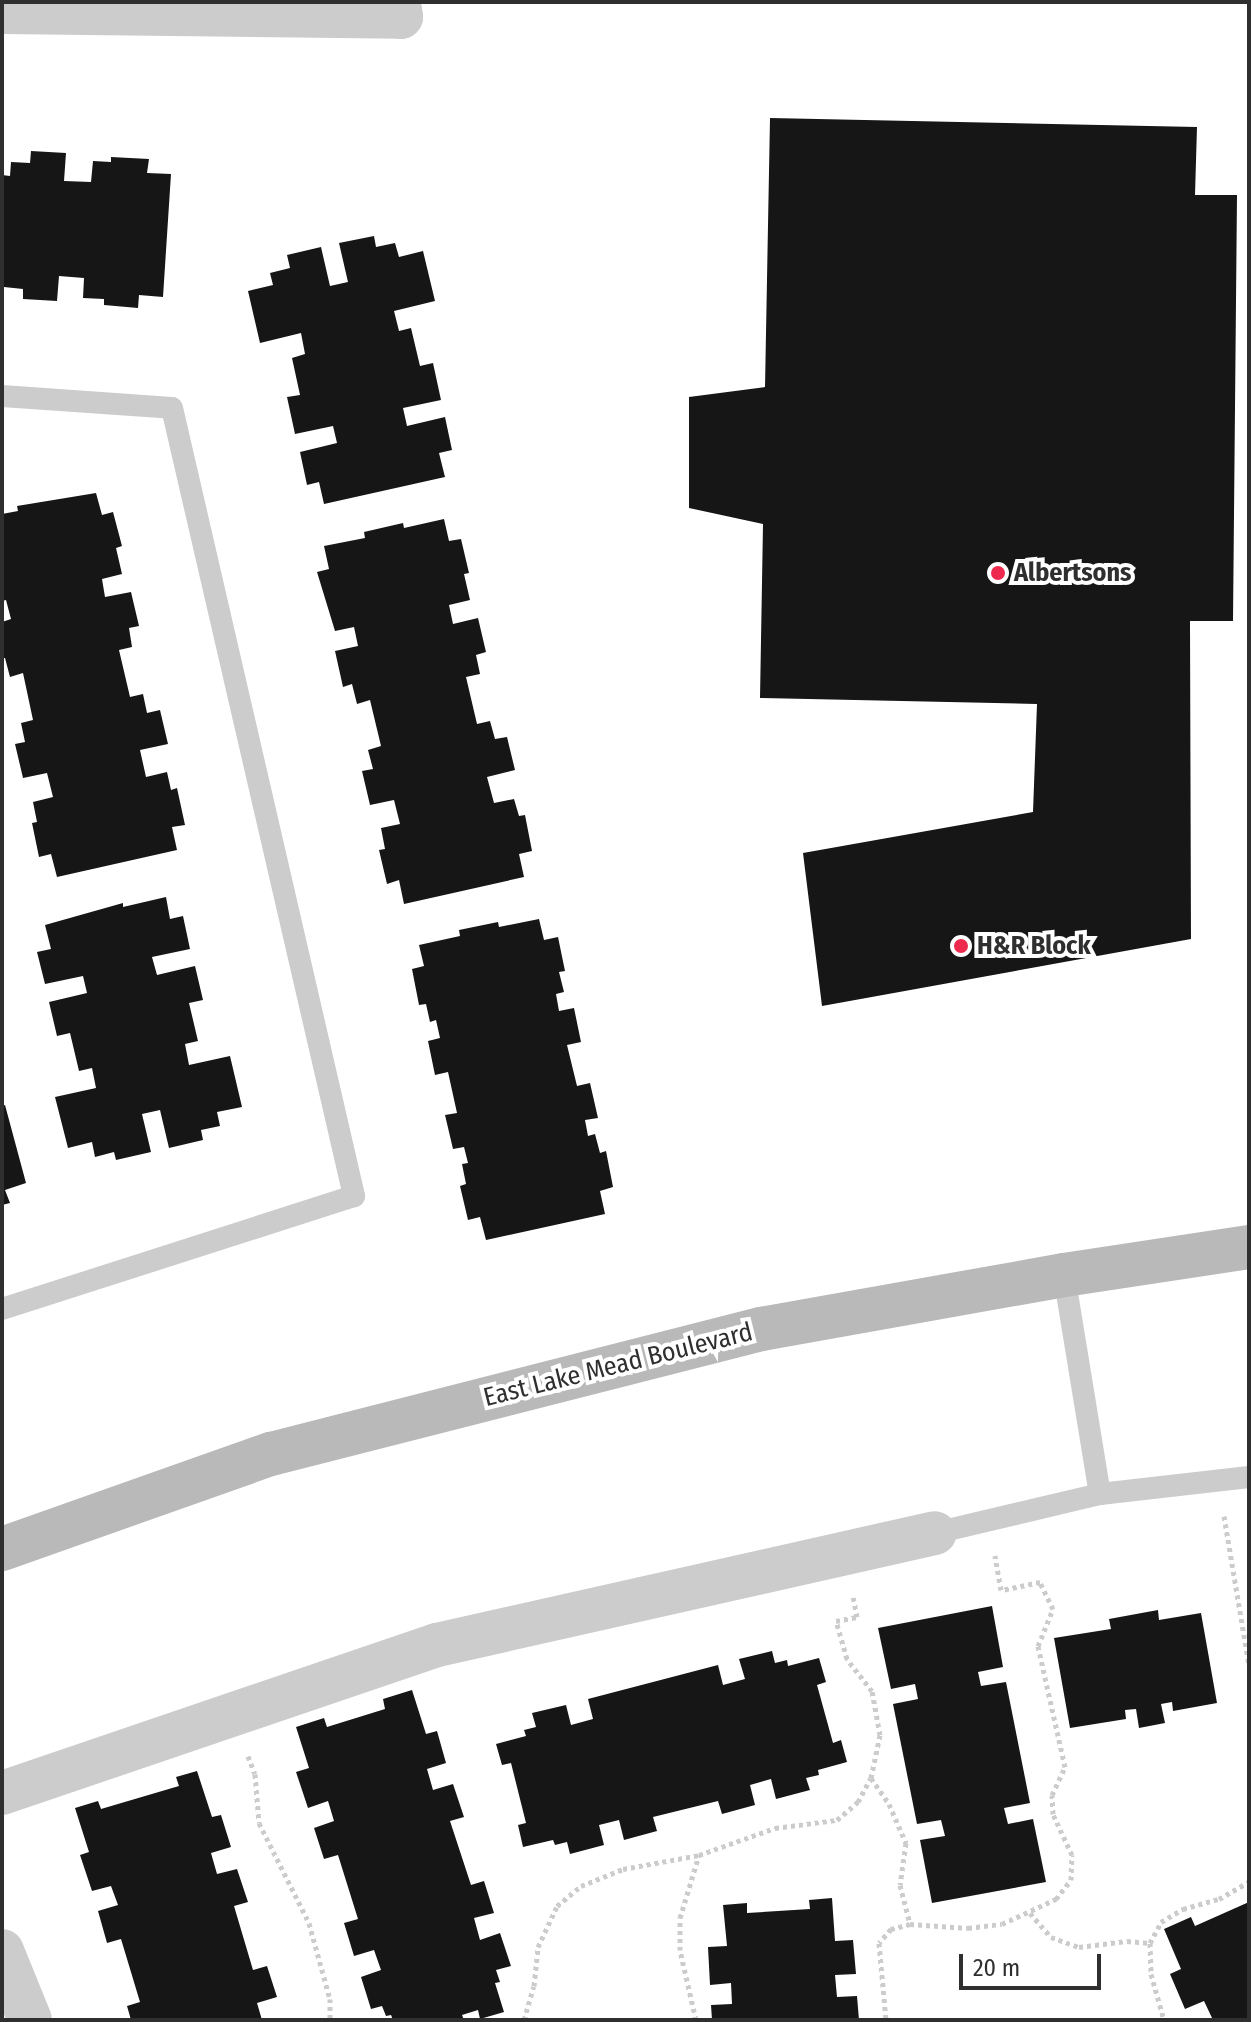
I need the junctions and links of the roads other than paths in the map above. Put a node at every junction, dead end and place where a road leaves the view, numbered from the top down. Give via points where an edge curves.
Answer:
1 (400, 10) edge
2 (2, 12) edge
3 (2, 396) edge
4 (1249, 1247) edge
5 (1064, 1275) junction
6 (2, 1309) edge
7 (1249, 1477) edge
8 (1100, 1494) junction
9 (935, 1533) joint
10 (2, 1549) edge
11 (2, 1793) edge
12 (2, 1951) edge
13 (30, 2020) edge

1 - 2 street
3 - 6 lane via 172,408 354,1196
4 - 5 main road, East Lake Mead Boulevard
5 - 8 lane
5 - 10 main road, East Lake Mead Boulevard via 761,1329 286,1450
7 - 8 lane
8 - 9 lane
9 - 11 street via 437,1645
12 - 13 street

